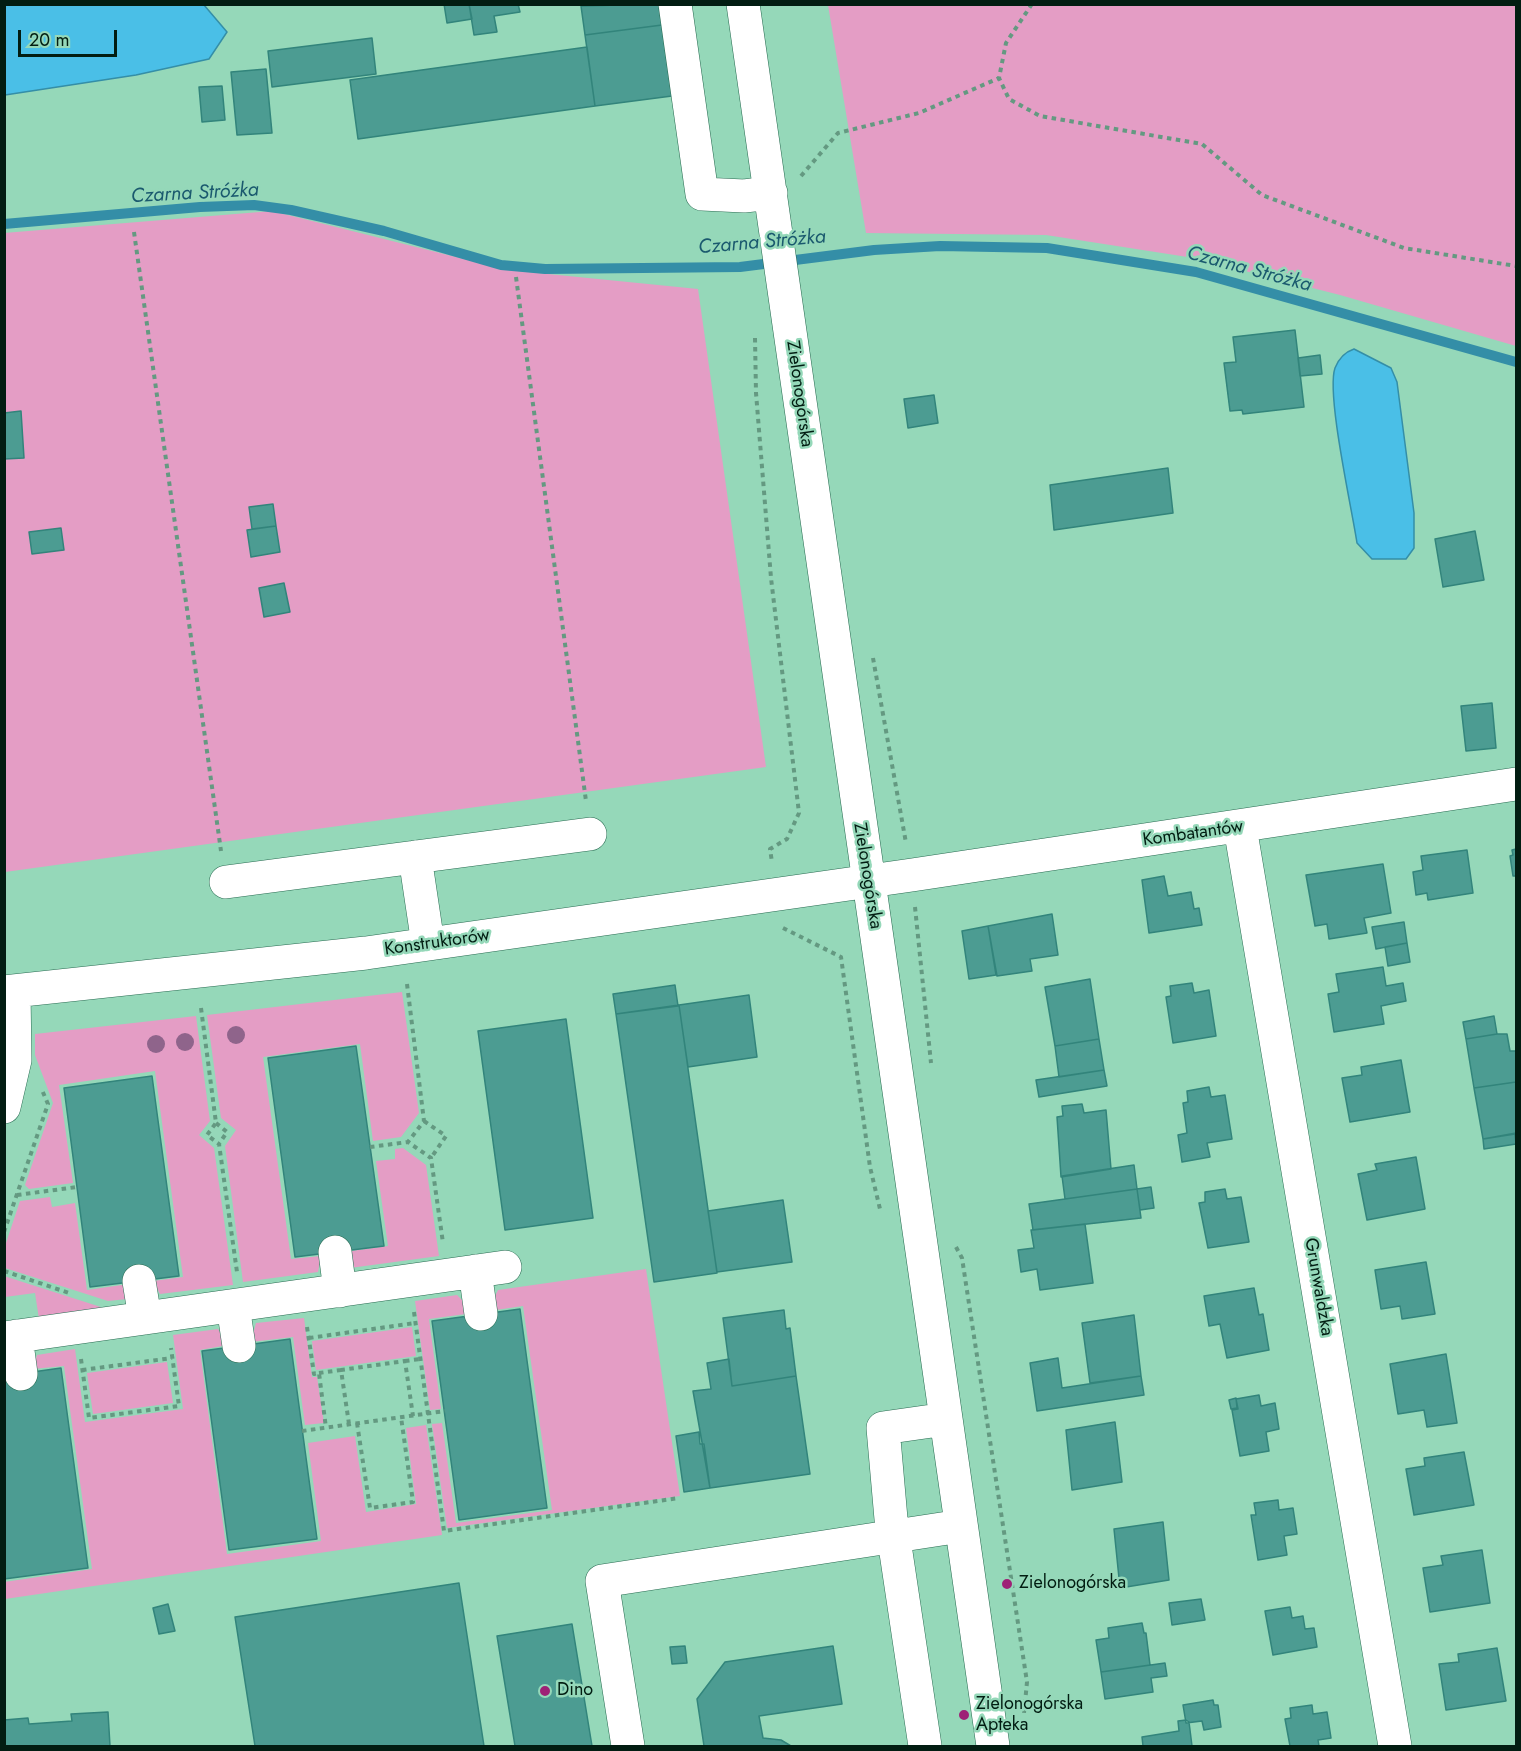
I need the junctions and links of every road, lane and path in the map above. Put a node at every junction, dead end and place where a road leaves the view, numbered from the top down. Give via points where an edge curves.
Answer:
1 (675, 4) edge
2 (743, 4) edge
3 (1032, 4) edge
4 (999, 78) junction
5 (771, 193) junction
6 (134, 232) dead end
7 (1516, 266) edge
8 (516, 277) dead end
9 (756, 330) dead end
10 (873, 656) dead end
11 (1516, 784) edge
12 (1240, 827) junction
13 (590, 834) joint
14 (415, 857) junction
15 (912, 875) junction
16 (869, 880) junction
17 (226, 882) joint
18 (777, 893) junction
19 (428, 944) junction
20 (407, 984) dead end
21 (9, 992) edge
22 (201, 1008) dead end
23 (932, 1071) dead end
24 (4, 1107) edge
25 (424, 1121) junction
26 (216, 1123) junction
27 (408, 1142) junction
28 (219, 1144) junction
29 (370, 1147) dead end
30 (431, 1158) junction
31 (77, 1187) dead end
32 (17, 1195) dead end
33 (880, 1212) dead end
34 (949, 1238) dead end
35 (443, 1248) dead end
36 (335, 1252) dead end
37 (4, 1271) edge
38 (140, 1281) dead end
39 (235, 1291) junction
40 (340, 1291) junction
41 (77, 1296) dead end
42 (412, 1300) dead end
43 (481, 1314) dead end
44 (145, 1318) junction
45 (307, 1322) dead end
46 (415, 1323) junction
47 (10, 1337) edge
48 (309, 1338) junction
49 (170, 1341) dead end
50 (239, 1346) dead end
51 (80, 1353) dead end
52 (172, 1358) junction
53 (420, 1359) junction
54 (405, 1361) junction
55 (82, 1370) junction
56 (341, 1370) junction
57 (319, 1373) junction
58 (21, 1374) dead end
59 (445, 1411) dead end
60 (428, 1414) junction
61 (413, 1416) junction
62 (401, 1417) junction
63 (946, 1419) junction
64 (357, 1423) junction
65 (349, 1424) junction
66 (326, 1428) junction
67 (302, 1431) dead end
68 (680, 1498) dead end
69 (961, 1526) junction
70 (893, 1536) junction
71 (1024, 1721) dead end
72 (628, 1746) edge
73 (925, 1746) edge
74 (993, 1746) edge
75 (1395, 1746) edge

1 - 5 street via 702,194
2 - 5 street, Zielonogórska
3 - 4 path via 1006,43
4 - 5 path via 919,113 838,133 794,184
4 - 7 path via 1009,99 1041,116 1202,144 1262,195 1404,248
5 - 16 street, Zielonogórska
6 - 17 path
8 - 13 path
9 - 18 path via 756,393 771,578 799,813 787,838 770,849
10 - 15 path
11 - 12 street, Kombatantów
12 - 15 street, Kombatantów
12 - 75 street, Grunwaldzka
13 - 14 street
14 - 17 street
14 - 19 street
15 - 16 street, Kombatantów
15 - 23 path
16 - 18 street, Konstruktorów
16 - 63 street, Zielonogórska
18 - 19 street, Konstruktorów
18 - 33 path via 783,929 841,957 870,1167
19 - 21 street, Konstruktorów
20 - 25 path
21 - 24 street via 15,1060
22 - 26 path
25 - 27 path
25 - 30 path via 446,1136
26 - 28 path via 227,1131
26 - 28 path via 207,1135
27 - 29 path
27 - 30 path
28 - 39 path
30 - 35 path
31 - 32 path
34 - 71 path via 962,1258 979,1362 1027,1682
36 - 40 street
37 - 41 path
38 - 44 street
39 - 40 street
39 - 44 street
39 - 50 street
40 - 43 street via 490,1269
42 - 46 path
44 - 47 street
45 - 48 path
46 - 48 path
46 - 53 path
47 - 58 street
48 - 57 path via 314,1374
49 - 52 path
51 - 55 path
52 - 55 path
52 - 55 path via 179,1406 89,1418
53 - 54 path
53 - 60 path
54 - 56 path
54 - 61 path
56 - 57 path
56 - 65 path
57 - 66 path
59 - 60 path
60 - 61 path
60 - 68 path via 444,1531
61 - 62 path
62 - 64 path
62 - 64 path via 413,1502 370,1508
63 - 69 street, Zielonogórska
63 - 70 street via 883,1428
64 - 65 path
65 - 66 path
66 - 67 path
69 - 70 street
69 - 74 street, Zielonogórska
70 - 72 street via 602,1581
70 - 73 street

